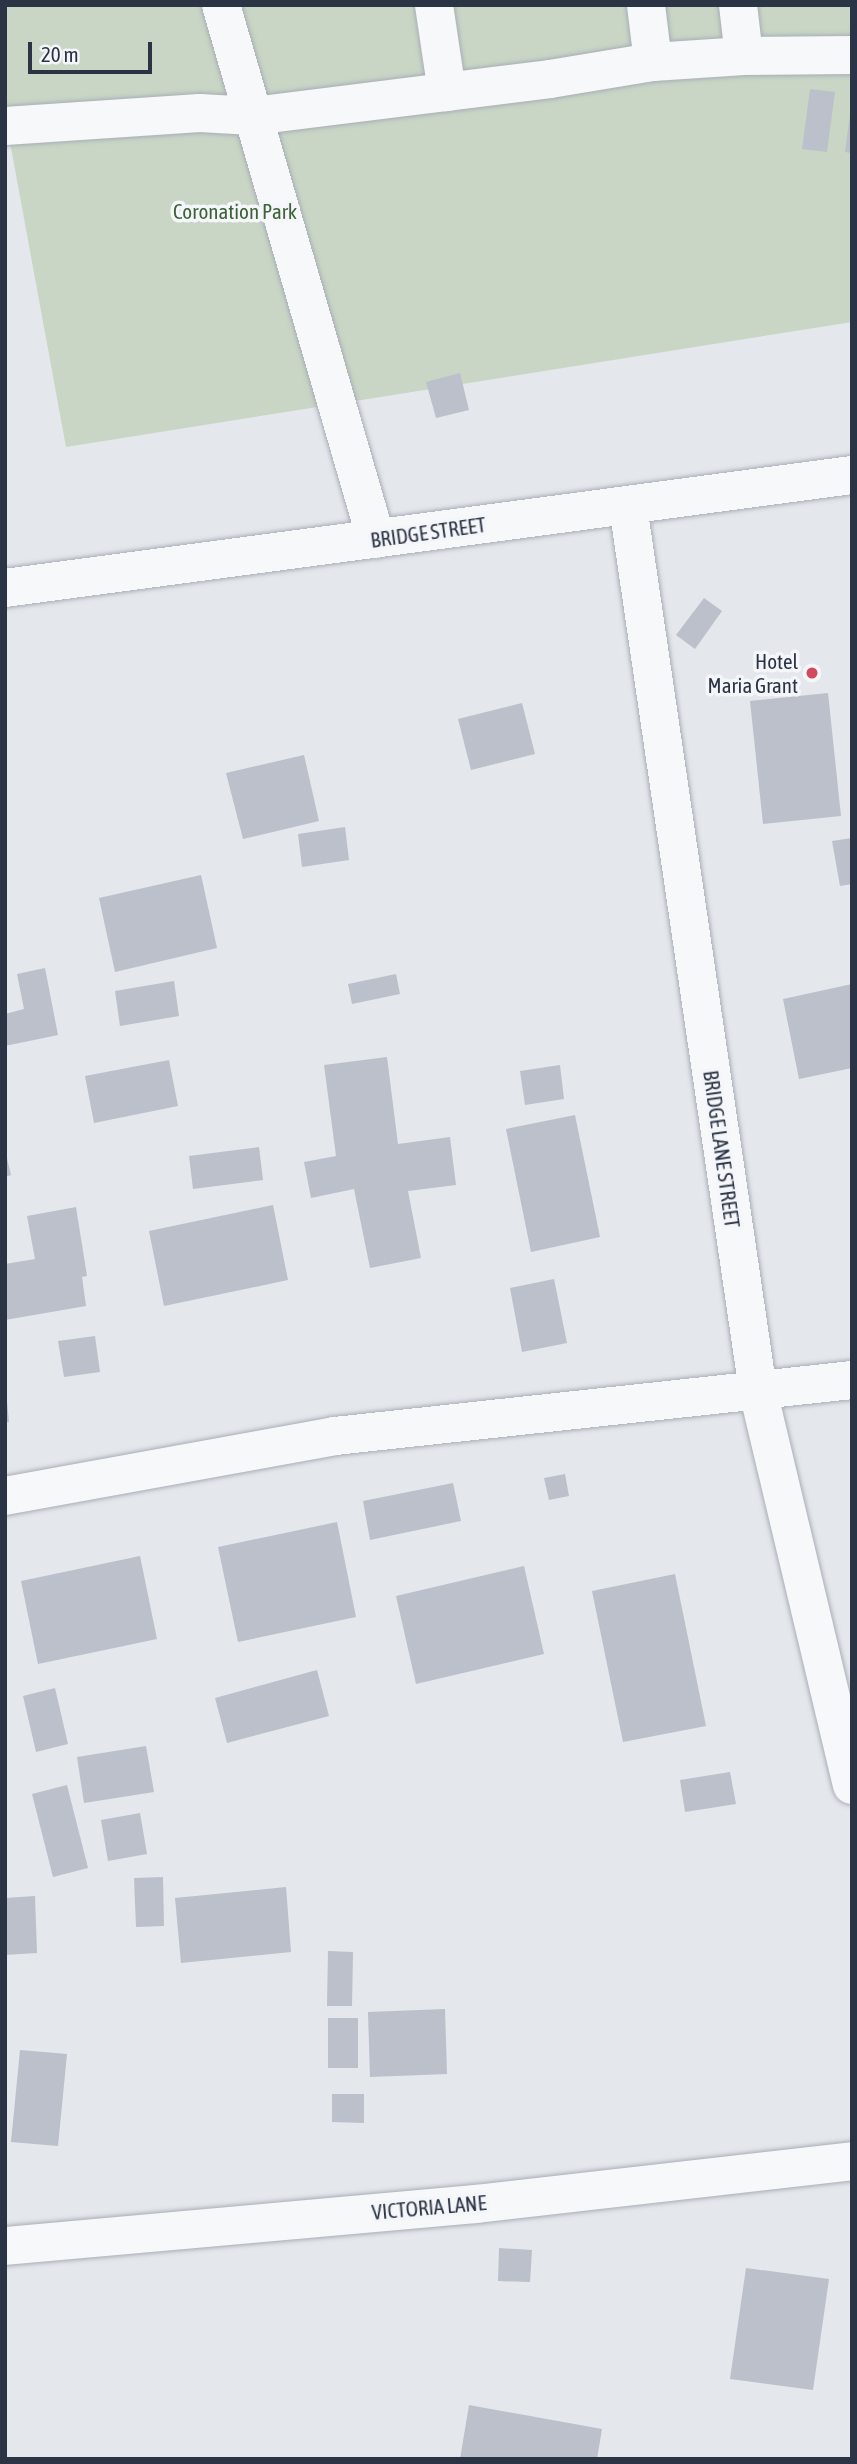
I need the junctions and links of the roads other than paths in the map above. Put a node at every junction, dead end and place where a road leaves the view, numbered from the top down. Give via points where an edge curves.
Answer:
1 (220, 5) edge
2 (433, 5) edge
3 (646, 5) edge
4 (738, 5) edge
5 (852, 55) edge
6 (744, 56) junction
7 (653, 62) junction
8 (447, 92) junction
9 (253, 116) junction
10 (5, 125) edge
11 (852, 475) edge
12 (628, 506) junction
13 (376, 539) junction
14 (5, 588) edge
15 (852, 1380) edge
16 (758, 1391) junction
17 (5, 1496) edge
18 (852, 1785) edge
19 (852, 2161) edge
20 (5, 2246) edge

1 - 9 street
2 - 8 street
3 - 7 street
4 - 6 street
5 - 6 street
6 - 7 street
7 - 8 street
8 - 9 street
9 - 10 street via 200,113
9 - 13 street
11 - 12 street, BRIDGE STREET
12 - 13 street, BRIDGE STREET
12 - 16 street, BRIDGE LANE STREET
13 - 14 street, BRIDGE STREET
15 - 16 street
16 - 17 street via 335,1436
16 - 18 street, BRIDGE LANE STREET
19 - 20 street, VICTORIA LANE via 476,2204

